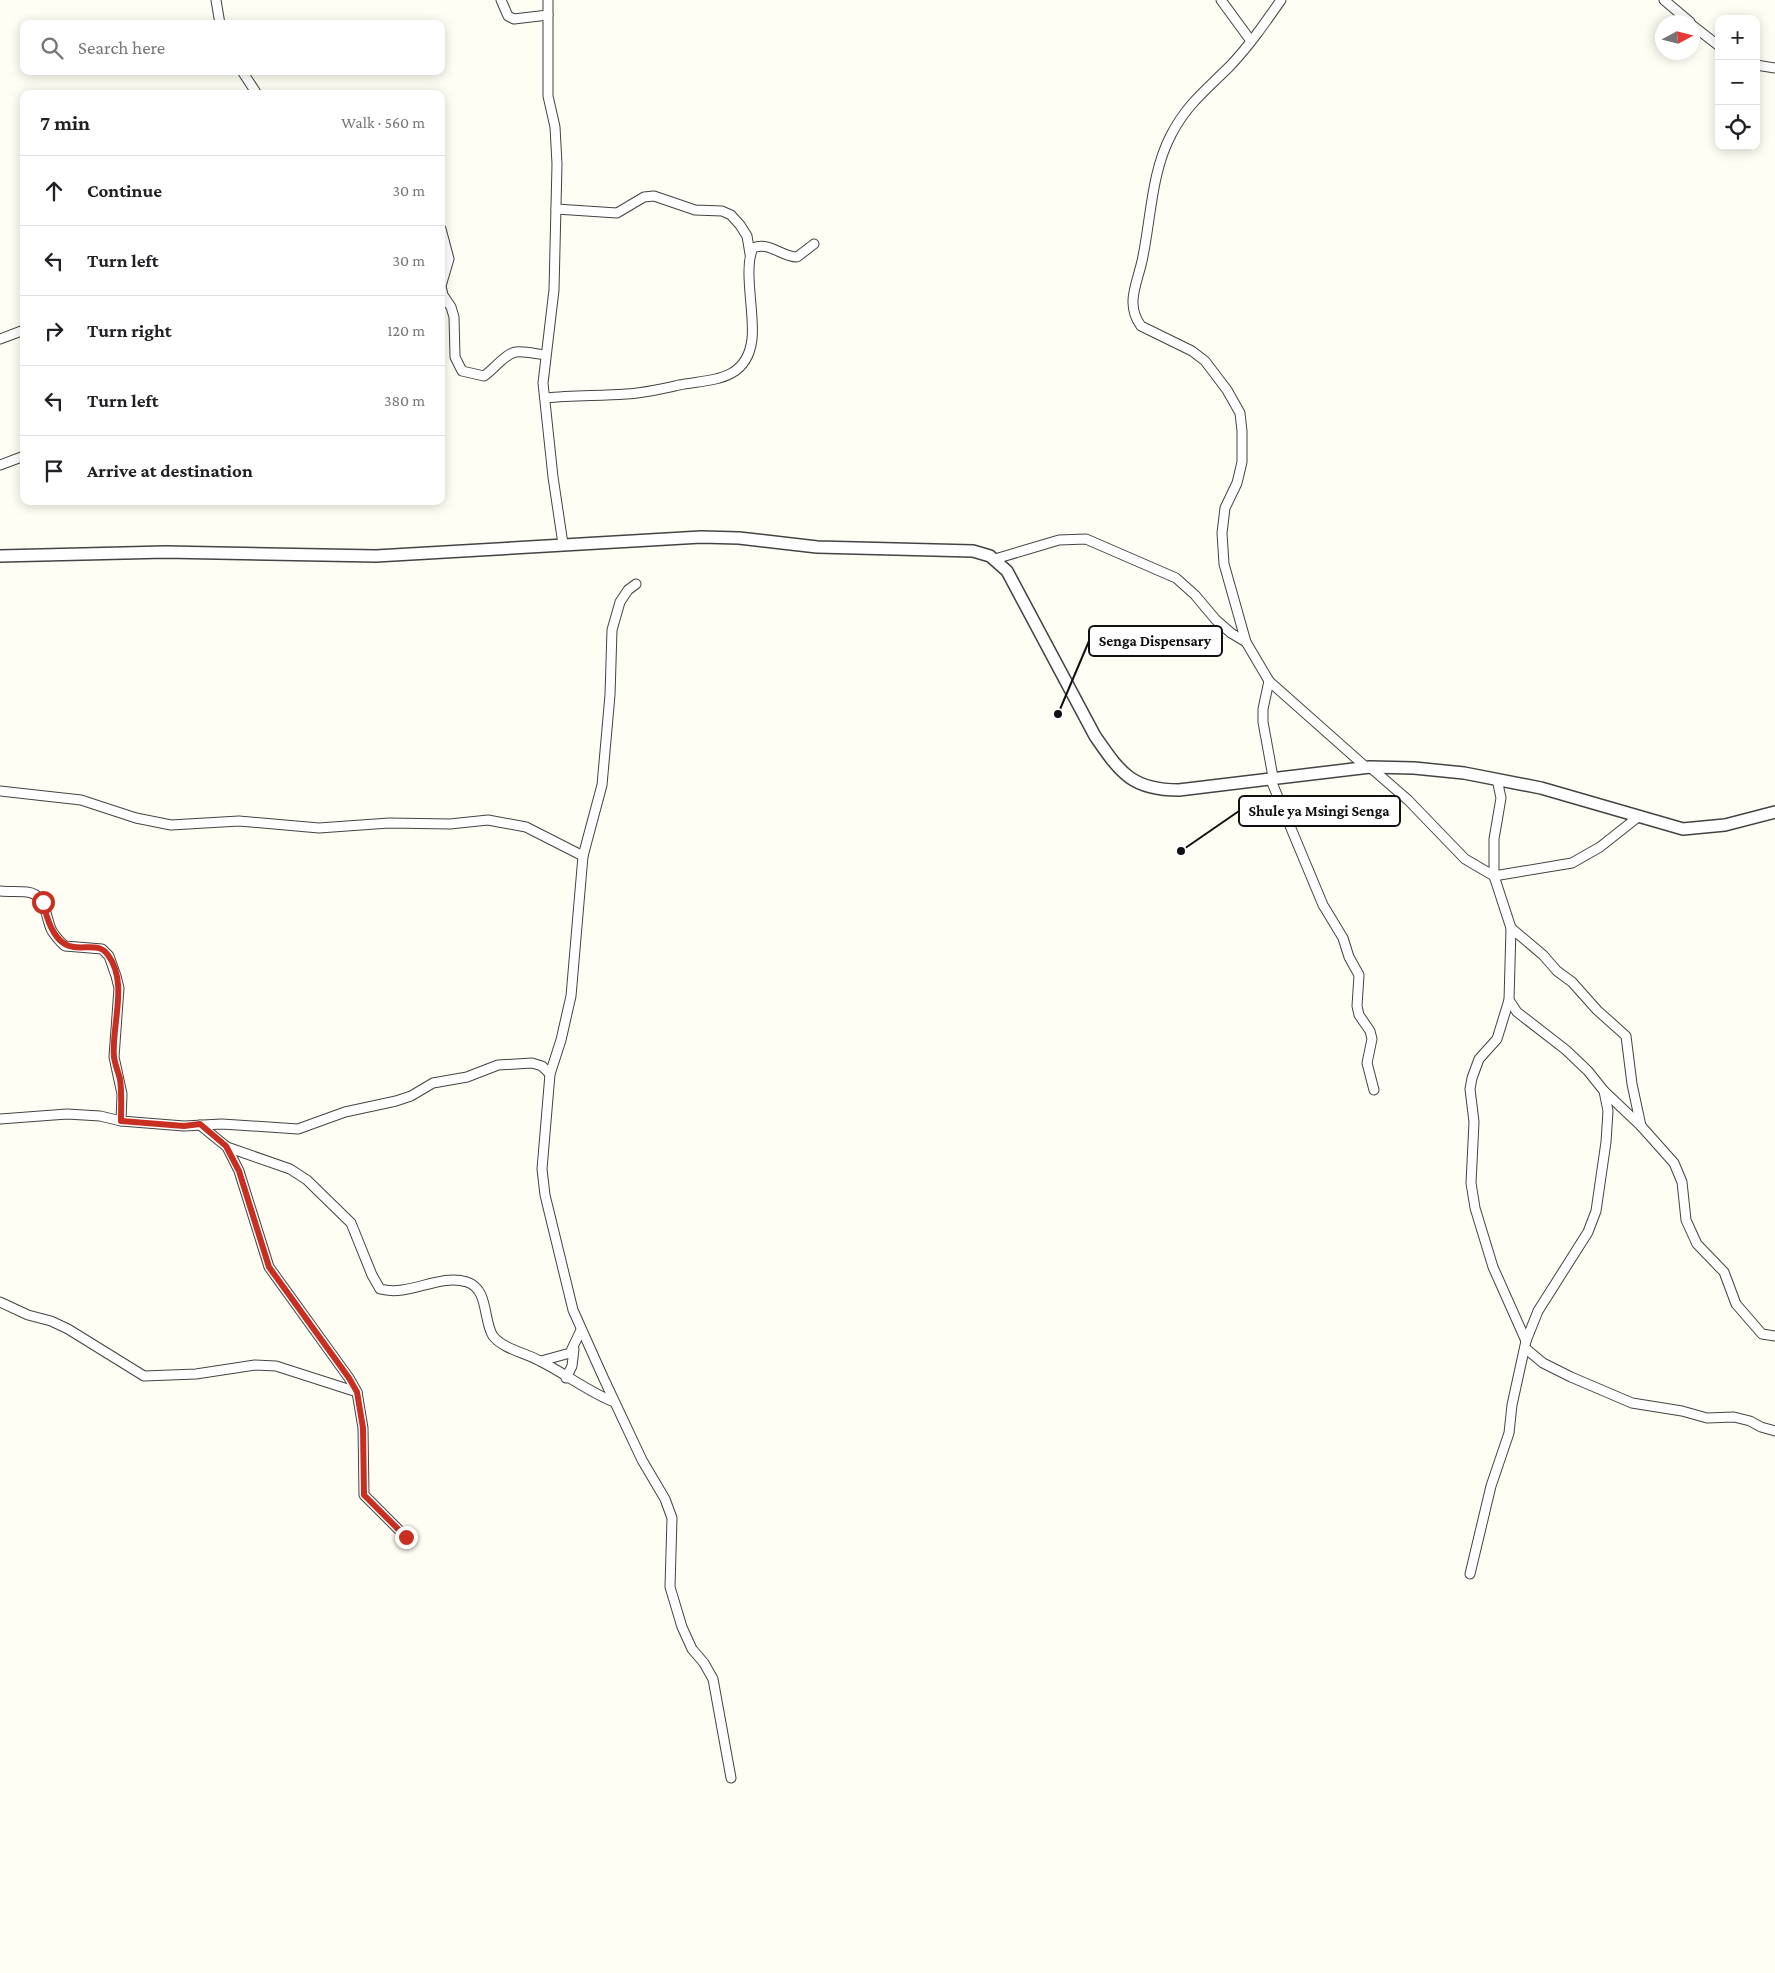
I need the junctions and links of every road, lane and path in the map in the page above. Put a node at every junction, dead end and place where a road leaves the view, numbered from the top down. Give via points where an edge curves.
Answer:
1 (216, 0) edge
2 (501, 0) edge
3 (548, 0) edge
4 (1220, 0) edge
5 (1281, 0) edge
6 (1664, 0) edge
7 (548, 15) junction
8 (1681, 15) edge
9 (219, 20) edge
10 (1700, 31) edge
11 (1251, 41) junction
12 (1715, 43) edge
13 (1760, 66) edge
14 (1775, 68) edge
15 (244, 75) edge
16 (254, 90) edge
17 (556, 209) junction
18 (445, 244) edge
19 (814, 244) dead end
20 (750, 254) junction
21 (445, 272) edge
22 (445, 298) edge
23 (20, 332) edge
24 (0, 339) edge
25 (545, 355) junction
26 (546, 398) junction
27 (20, 458) edge
28 (0, 465) edge
29 (563, 544) junction
30 (0, 556) edge
31 (996, 559) junction
32 (636, 584) dead end
33 (1246, 642) junction
34 (1269, 681) junction
35 (1369, 768) junction
36 (1272, 777) junction
37 (1497, 779) junction
38 (0, 791) edge
39 (1775, 812) edge
40 (1638, 817) junction
41 (583, 856) junction
42 (1494, 876) junction
43 (0, 891) edge
44 (1511, 928) junction
45 (1509, 1000) junction
46 (550, 1074) junction
47 (1374, 1090) dead end
48 (1604, 1091) junction
49 (0, 1119) edge
50 (121, 1121) junction
51 (200, 1124) junction
52 (1641, 1126) junction
53 (226, 1146) junction
54 (0, 1302) edge
55 (581, 1330) junction
56 (1775, 1336) edge
57 (1526, 1344) junction
58 (575, 1346) junction
59 (541, 1361) junction
60 (566, 1378) junction
61 (357, 1392) junction
62 (614, 1402) junction
63 (1775, 1431) edge
64 (406, 1537) dead end
65 (1470, 1574) dead end
66 (731, 1778) dead end

1 - 9 street
2 - 7 street via 508,16 514,19
3 - 7 street
4 - 11 street
5 - 11 street
6 - 8 street
7 - 17 street via 548,96 556,134
10 - 12 street
11 - 33 street via 1194,100 1170,136 1155,184 1142,262 1132,293 1135,314 1141,326 1192,351 1205,362 1240,413 1242,462 1237,483 1225,508 1222,533 1224,564
13 - 14 street
15 - 16 street
17 - 20 street via 617,213 654,196 695,210 722,211 740,225 747,236
17 - 25 street via 554,290
18 - 21 street via 449,259
19 - 20 street via 797,257 765,246 753,248
20 - 26 street via 752,339 745,361 731,373 666,390
22 - 25 street via 454,317 454,357 462,371 484,376 516,352
23 - 24 street
25 - 26 street via 543,383
26 - 29 street
27 - 28 street
29 - 30 street via 376,556 165,552
29 - 31 street via 739,538 817,547 973,551
31 - 33 street via 1059,540 1086,539 1176,578 1216,620
31 - 36 street via 1007,571 1095,736 1126,776 1137,784 1168,790
32 - 41 street via 620,602 612,630 602,785
33 - 34 street
34 - 35 street
34 - 36 street via 1263,722
35 - 36 street
35 - 37 street via 1414,768
35 - 42 street via 1408,800 1465,859
36 - 47 street via 1323,905 1360,975 1357,1006 1372,1039 1367,1063
37 - 40 street via 1579,798
37 - 42 street via 1501,798 1494,839
38 - 41 street via 81,800 136,818 171,825 239,821 318,828 488,820 526,826
39 - 40 street via 1725,825 1682,829
40 - 42 street via 1600,848 1572,863
41 - 46 street via 571,996
42 - 44 street
43 - 50 street via 28,892 39,896 52,931 65,946 102,949 109,956 119,988 114,1057 122,1094
44 - 45 street
44 - 52 street via 1626,1036
45 - 48 street via 1518,1012 1566,1050
45 - 57 street via 1497,1039 1479,1059 1472,1078 1472,1183 1475,1208 1493,1267
46 - 51 street via 542,1066 532,1063 498,1065 467,1077 434,1083 396,1101 345,1112 298,1129
46 - 55 street via 542,1169 545,1195
48 - 52 street
48 - 57 street via 1608,1111 1606,1142 1596,1211 1588,1232 1538,1311
49 - 50 street via 67,1114
50 - 51 street via 184,1126
51 - 53 street
52 - 56 street via 1680,1174 1686,1220 1697,1244 1724,1272 1736,1304 1762,1334
53 - 59 street via 290,1169 307,1180 351,1223 380,1289 402,1292 431,1284 468,1282 481,1296 493,1335 503,1344
53 - 61 street via 252,1207 269,1267
54 - 61 street via 28,1316 68,1329 144,1376 196,1374 255,1365 276,1366
55 - 58 street
55 - 62 street
57 - 63 street via 1543,1362 1632,1403 1682,1410 1707,1418 1734,1417
57 - 65 street via 1509,1433 1491,1486
58 - 59 street via 564,1356
58 - 60 street via 572,1366
59 - 60 street
60 - 62 street
61 - 64 street via 364,1444 364,1495
62 - 66 street via 665,1498 672,1518 670,1586 685,1634 713,1679

